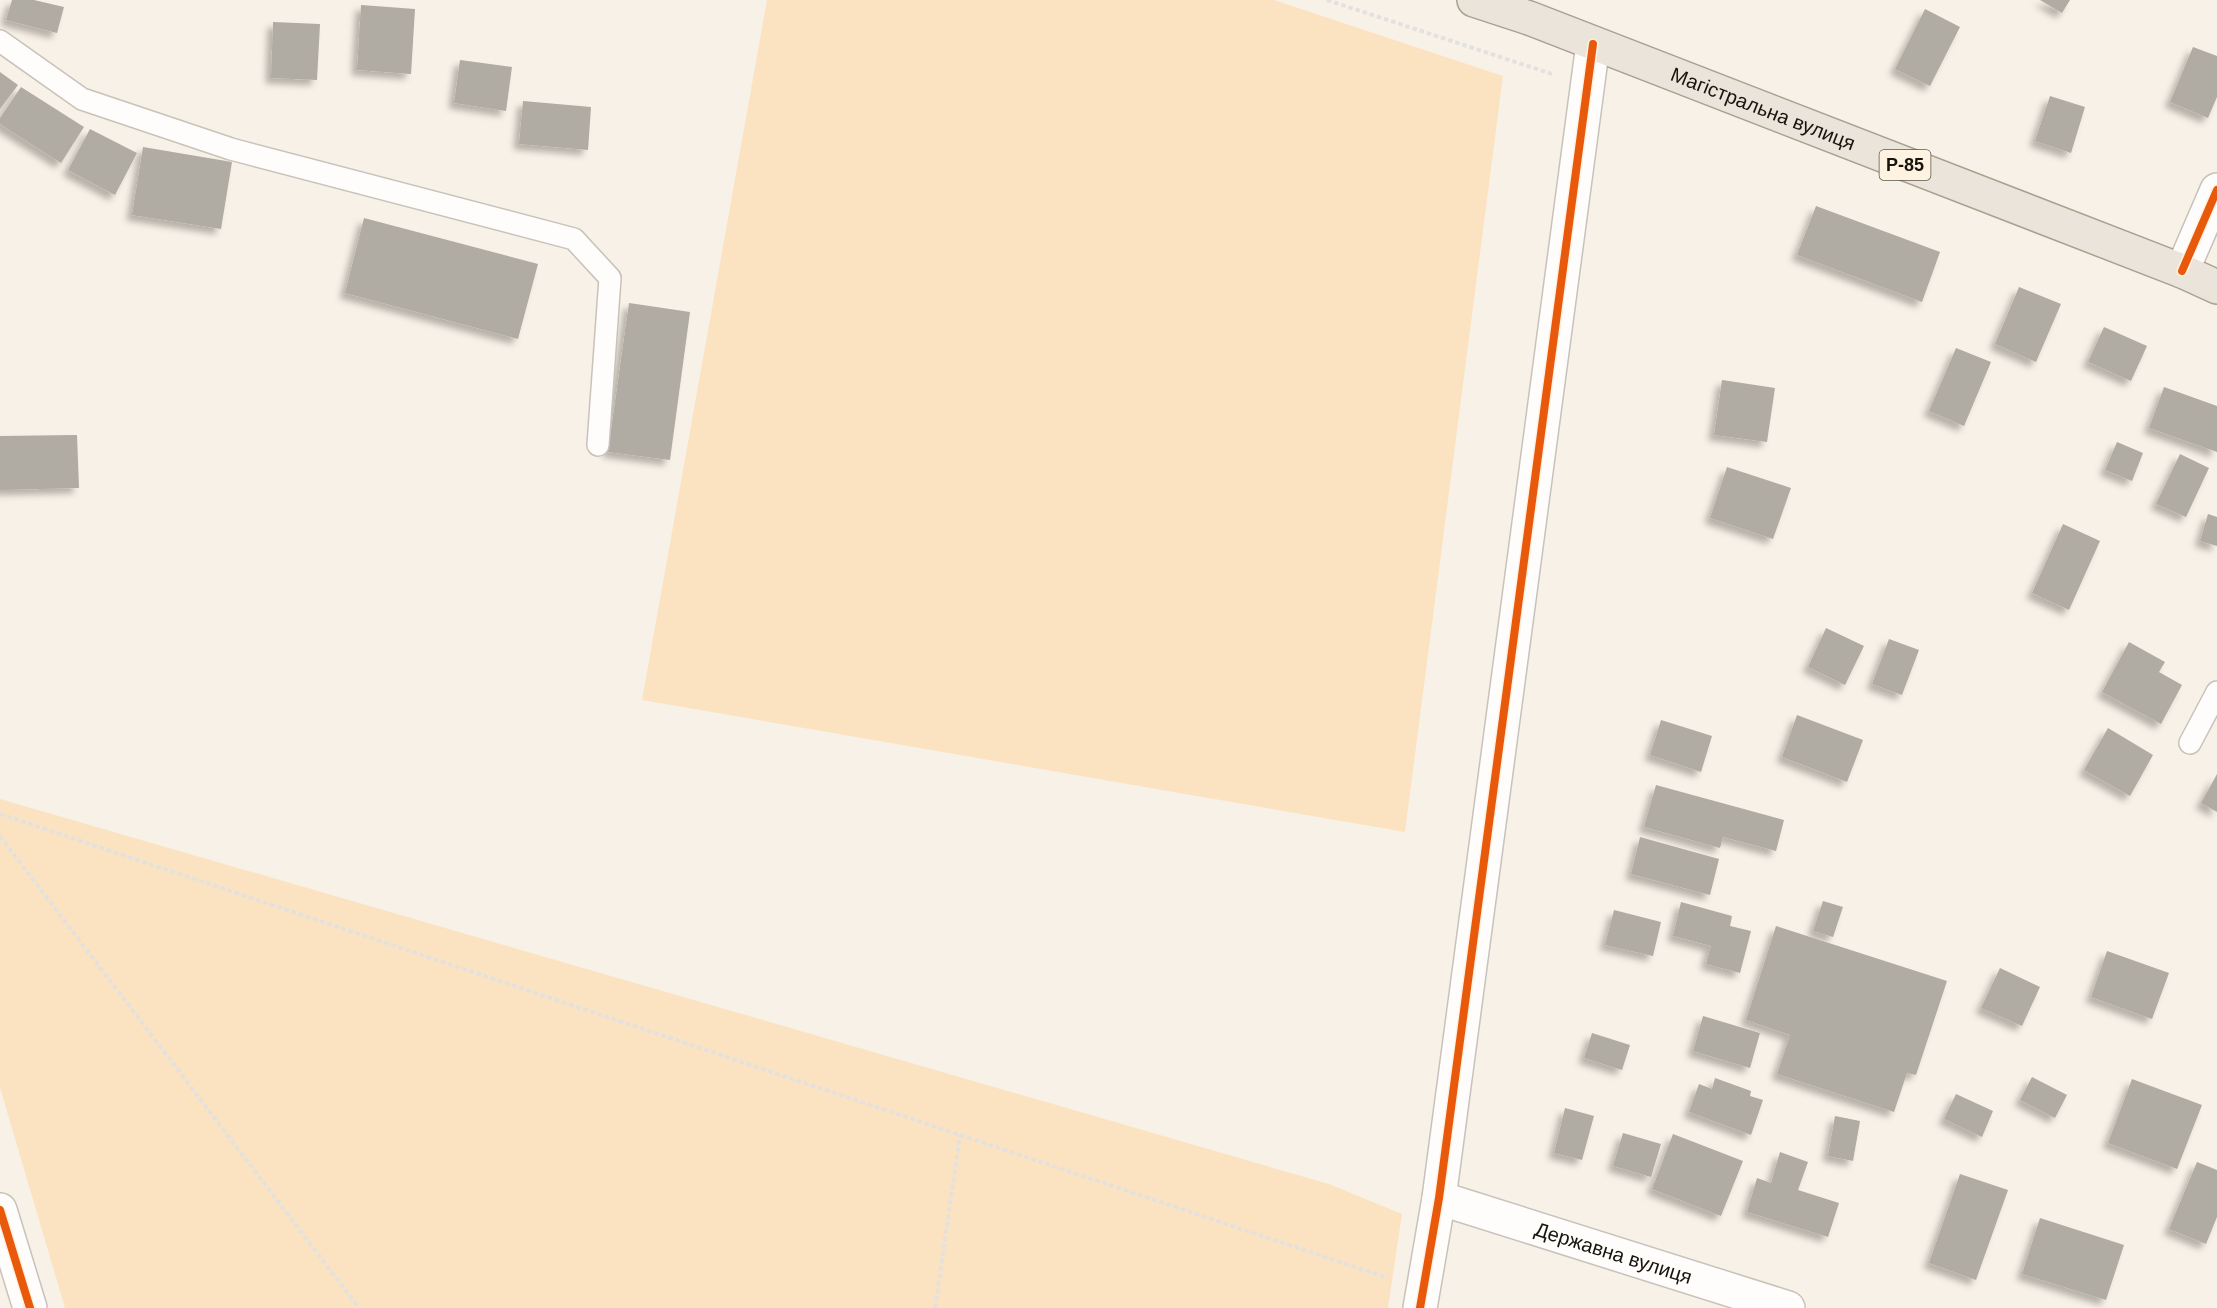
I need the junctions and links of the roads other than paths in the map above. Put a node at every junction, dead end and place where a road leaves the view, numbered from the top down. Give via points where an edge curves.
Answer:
1 (1474, 0) edge
2 (1531, 9) edge
3 (0, 41) edge
4 (1593, 44) junction
5 (2217, 190) edge
6 (2182, 272) junction
7 (2217, 287) edge
8 (598, 445) dead end
9 (2217, 692) edge
10 (2212, 714) edge
11 (2190, 743) dead end
12 (1440, 1198) junction
13 (0, 1210) edge
14 (1422, 1299) edge
15 (30, 1308) edge
16 (1788, 1308) edge

1 - 2 main road, Магістральна вулиця / Р-85
2 - 4 main road, Магістральна вулиця / Р-85
3 - 8 lane via 82,99 231,149 574,239 610,278
4 - 6 main road, Магістральна вулиця / Р-85
4 - 12 street
5 - 6 street
6 - 7 main road, Магістральна вулиця / Р-85
9 - 10 lane
10 - 11 lane
12 - 14 street
12 - 16 street, Державна вулиця
13 - 15 street

